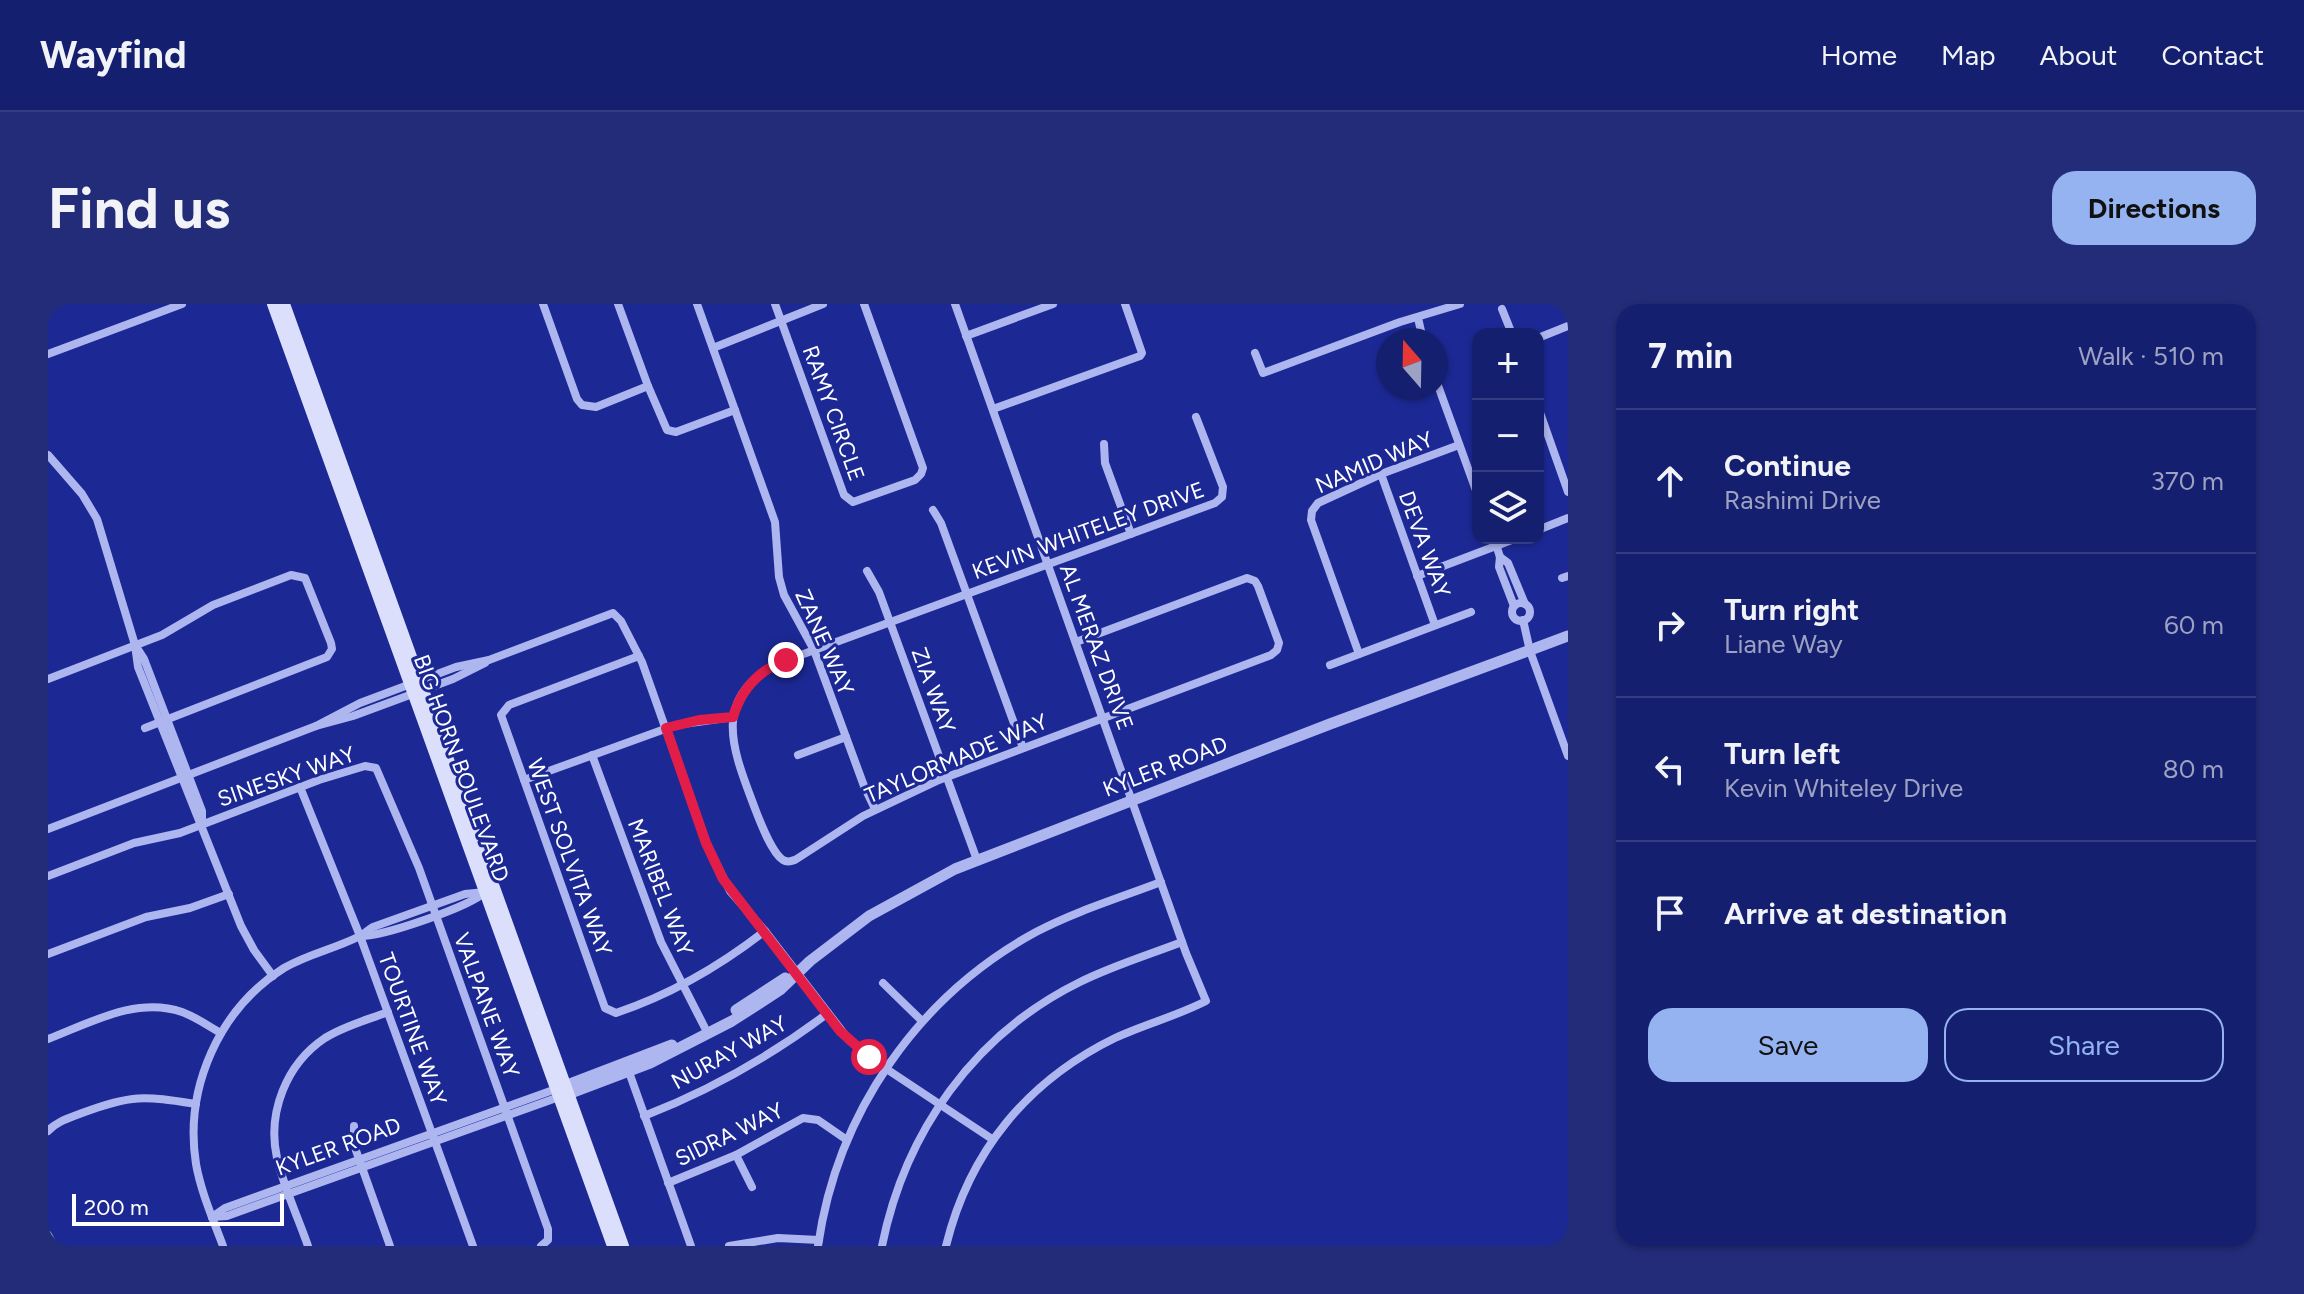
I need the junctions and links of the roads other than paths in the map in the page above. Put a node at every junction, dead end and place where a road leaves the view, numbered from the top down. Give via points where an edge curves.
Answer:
1 (144, 304) edge
2 (182, 304) edge
3 (273, 304) edge
4 (284, 304) edge
5 (543, 304) edge
6 (618, 304) edge
7 (697, 304) edge
8 (775, 304) edge
9 (823, 304) edge
10 (864, 304) edge
11 (955, 304) edge
12 (1053, 304) edge
13 (1125, 304) edge
14 (1460, 304) edge
15 (1502, 309) dead end
16 (149, 317) junction
17 (1418, 318) junction
18 (780, 319) junction
19 (1568, 326) edge
20 (1420, 328) edge
21 (1510, 328) edge
22 (966, 336) junction
23 (1544, 336) edge
24 (713, 348) junction
25 (1255, 353) dead end
26 (48, 354) edge
27 (648, 386) junction
28 (1443, 400) edge
29 (993, 409) junction
30 (735, 410) junction
31 (1196, 417) dead end
32 (1544, 424) edge
33 (1104, 444) dead end
34 (1459, 445) junction
35 (48, 455) edge
36 (1381, 474) junction
37 (1472, 480) edge
38 (1568, 492) edge
39 (933, 510) dead end
40 (1568, 518) edge
41 (1544, 528) edge
42 (1131, 534) junction
43 (1490, 544) edge
44 (1496, 544) edge
45 (1500, 557) junction
46 (1048, 564) junction
47 (867, 571) dead end
48 (1417, 576) junction
49 (967, 594) junction
50 (1525, 604) junction
51 (1514, 606) junction
52 (1471, 612) dead end
53 (1523, 620) junction
54 (890, 622) junction
55 (1435, 625) junction
56 (1568, 636) edge
57 (1076, 642) junction
58 (135, 645) junction
59 (814, 650) junction
60 (1530, 651) junction
61 (1359, 654) junction
62 (639, 656) junction
63 (1330, 665) dead end
64 (48, 679) edge
65 (416, 687) junction
66 (733, 717) junction
67 (1103, 718) junction
68 (163, 721) junction
69 (145, 728) dead end
70 (666, 728) junction
71 (846, 737) junction
72 (1023, 748) junction
73 (592, 755) junction
74 (798, 755) dead end
75 (1568, 756) edge
76 (184, 777) junction
77 (946, 777) junction
78 (524, 780) junction
79 (300, 787) junction
80 (1132, 800) junction
81 (875, 809) junction
82 (202, 824) junction
83 (48, 829) edge
84 (977, 860) junction
85 (48, 876) edge
86 (1161, 882) junction
87 (485, 892) junction
88 (229, 894) junction
89 (434, 910) junction
90 (765, 931) junction
91 (360, 936) junction
92 (1182, 942) junction
93 (48, 954) edge
94 (797, 972) junction
95 (273, 976) junction
96 (883, 983) dead end
97 (681, 985) junction
98 (388, 1012) junction
99 (828, 1013) junction
100 (922, 1021) junction
101 (705, 1028) junction
102 (221, 1033) junction
103 (48, 1039) edge
104 (885, 1068) junction
105 (629, 1072) junction
106 (562, 1092) junction
107 (196, 1104) junction
108 (940, 1104) junction
109 (506, 1112) junction
110 (644, 1116) junction
111 (354, 1126) dead end
112 (48, 1131) edge
113 (433, 1138) junction
114 (992, 1139) junction
115 (847, 1140) junction
116 (736, 1155) junction
117 (361, 1164) junction
118 (668, 1183) junction
119 (752, 1187) dead end
120 (288, 1190) junction
121 (212, 1217) junction
122 (48, 1235) edge
123 (818, 1243) edge
124 (54, 1246) edge
125 (223, 1246) edge
126 (308, 1246) edge
127 (390, 1246) edge
128 (473, 1246) edge
129 (541, 1246) edge
130 (613, 1246) edge
131 (623, 1246) edge
132 (691, 1246) edge
133 (729, 1246) edge
134 (882, 1246) edge
135 (946, 1246) edge

1 - 16 street
2 - 16 street
3 - 65 main road, BIG HORN BOULEVARD
4 - 65 main road, BIG HORN BOULEVARD
5 - 27 street via 582,405 596,407
6 - 27 street
7 - 24 street, ZANE WAY
8 - 18 street
9 - 18 street
10 - 18 street, RAMY CIRCLE via 923,468 915,480 855,501 844,495
11 - 22 street, AL MERAZ DRIVE
12 - 22 street
13 - 29 street via 1140,356
14 - 17 street
15 - 21 street
16 - 26 street
17 - 20 street
17 - 25 street via 1263,373
18 - 24 street
19 - 23 street
22 - 29 street, AL MERAZ DRIVE
24 - 30 street, ZANE WAY
27 - 30 street via 669,431
28 - 34 street
29 - 46 street, AL MERAZ DRIVE
30 - 59 street, ZANE WAY via 775,522 784,595
31 - 42 street, KEVIN WHITELEY DRIVE via 1223,487 1220,499
32 - 38 street
33 - 42 street via 1105,463
34 - 36 street, NAMID WAY
34 - 37 street
35 - 58 street via 97,519
36 - 48 street, DEVA WAY
36 - 61 street, NAMID WAY via 1318,503 1311,514
39 - 49 street
40 - 41 street
42 - 46 street, KEVIN WHITELEY DRIVE
43 - 48 street
44 - 45 street
45 - 50 street via 1508,563
45 - 51 street
46 - 49 street, KEVIN WHITELEY DRIVE
46 - 57 street, AL MERAZ DRIVE
47 - 54 street, ZIA WAY
48 - 55 street, DEVA WAY
49 - 54 street, KEVIN WHITELEY DRIVE
49 - 72 street
50 - 51 street
50 - 53 street via 1529,613
51 - 53 street via 1514,617
52 - 55 street
53 - 60 street
54 - 59 street, KEVIN WHITELEY DRIVE
54 - 77 street, ZIA WAY
55 - 61 street
56 - 60 street, KYLER ROAD
57 - 67 street, AL MERAZ DRIVE
57 - 67 street, TAYLORMADE WAY via 1247,578 1258,586 1278,640 1271,655
58 - 64 street
58 - 68 street
58 - 68 street via 213,605 291,575 308,583 332,646 327,657
59 - 66 street, KEVIN WHITELEY DRIVE via 758,676
59 - 71 street, ZANE WAY
60 - 75 street
60 - 80 street, KYLER ROAD
61 - 63 street
62 - 65 street via 613,613 489,660 462,676
62 - 70 street
62 - 78 street, WEST SOLVITA WAY via 502,712
65 - 76 street via 353,716
65 - 87 main road, BIG HORN BOULEVARD
65 - 106 main road, BIG HORN BOULEVARD
66 - 70 street
66 - 81 street, TAYLORMADE WAY via 732,743 755,809 786,861
67 - 72 street, TAYLORMADE WAY
67 - 80 street, AL MERAZ DRIVE
68 - 69 street
68 - 76 street
70 - 73 street
70 - 90 street via 716,867
71 - 74 street
71 - 81 street, ZANE WAY
72 - 77 street, TAYLORMADE WAY
73 - 78 street
73 - 97 street, MARIBEL WAY
76 - 82 street
76 - 83 street
77 - 81 street, TAYLORMADE WAY
77 - 84 street, ZIA WAY
78 - 97 street, WEST SOLVITA WAY via 608,1011 618,1013
79 - 82 street, SINESKY WAY
79 - 89 street, SINESKY WAY via 365,766 376,768
79 - 91 street, TOURTINE WAY
80 - 84 street, KYLER ROAD
80 - 86 street, AL MERAZ DRIVE
82 - 85 street, SINESKY WAY
82 - 88 street
84 - 94 street, KYLER ROAD via 869,916
86 - 92 street, AL MERAZ DRIVE
86 - 100 street via 1070,916 1019,942
87 - 89 street via 470,892
87 - 106 main road, BIG HORN BOULEVARD
88 - 93 street via 146,917
88 - 95 street via 245,934
89 - 91 street via 373,927
89 - 109 street, VALPANE WAY
90 - 94 street
90 - 97 street
91 - 95 street
91 - 98 street, TOURTINE WAY
92 - 108 street via 1090,977 1033,1010 980,1054
92 - 114 street, AL MERAZ DRIVE via 1206,1001 1081,1057 1032,1095
94 - 99 street
94 - 101 street, KYLER ROAD
94 - 105 street, KYLER ROAD via 780,990 732,1021
95 - 102 street
96 - 100 street
97 - 101 street, MARIBEL WAY
98 - 113 street, TOURTINE WAY
98 - 120 street via 325,1038 290,1075 274,1131
99 - 104 street via 849,1040
99 - 110 street, NURAY WAY via 731,1077
100 - 104 street
101 - 106 street, KYLER ROAD
102 - 103 street via 179,1011 152,1007 118,1012
102 - 107 street
104 - 108 street
104 - 115 street
105 - 106 street, KYLER ROAD
105 - 110 street
106 - 109 street, KYLER ROAD
106 - 130 main road, BIG HORN BOULEVARD
106 - 131 main road, BIG HORN BOULEVARD
107 - 112 street via 129,1098 61,1121
107 - 121 street via 197,1166
108 - 114 street
108 - 134 street via 902,1175
109 - 113 street, KYLER ROAD
109 - 129 street, VALPANE WAY via 548,1229 548,1240
110 - 118 street
111 - 117 street
113 - 117 street, KYLER ROAD
113 - 128 street, TOURTINE WAY
114 - 135 street via 964,1187
115 - 116 street, SIDRA WAY via 807,1117
115 - 123 street via 829,1188
116 - 118 street, SIDRA WAY
116 - 119 street
117 - 120 street, KYLER ROAD
117 - 127 street
118 - 132 street
120 - 121 street, KYLER ROAD via 225,1208
120 - 126 street
121 - 125 street
122 - 124 street
123 - 133 street via 778,1238

